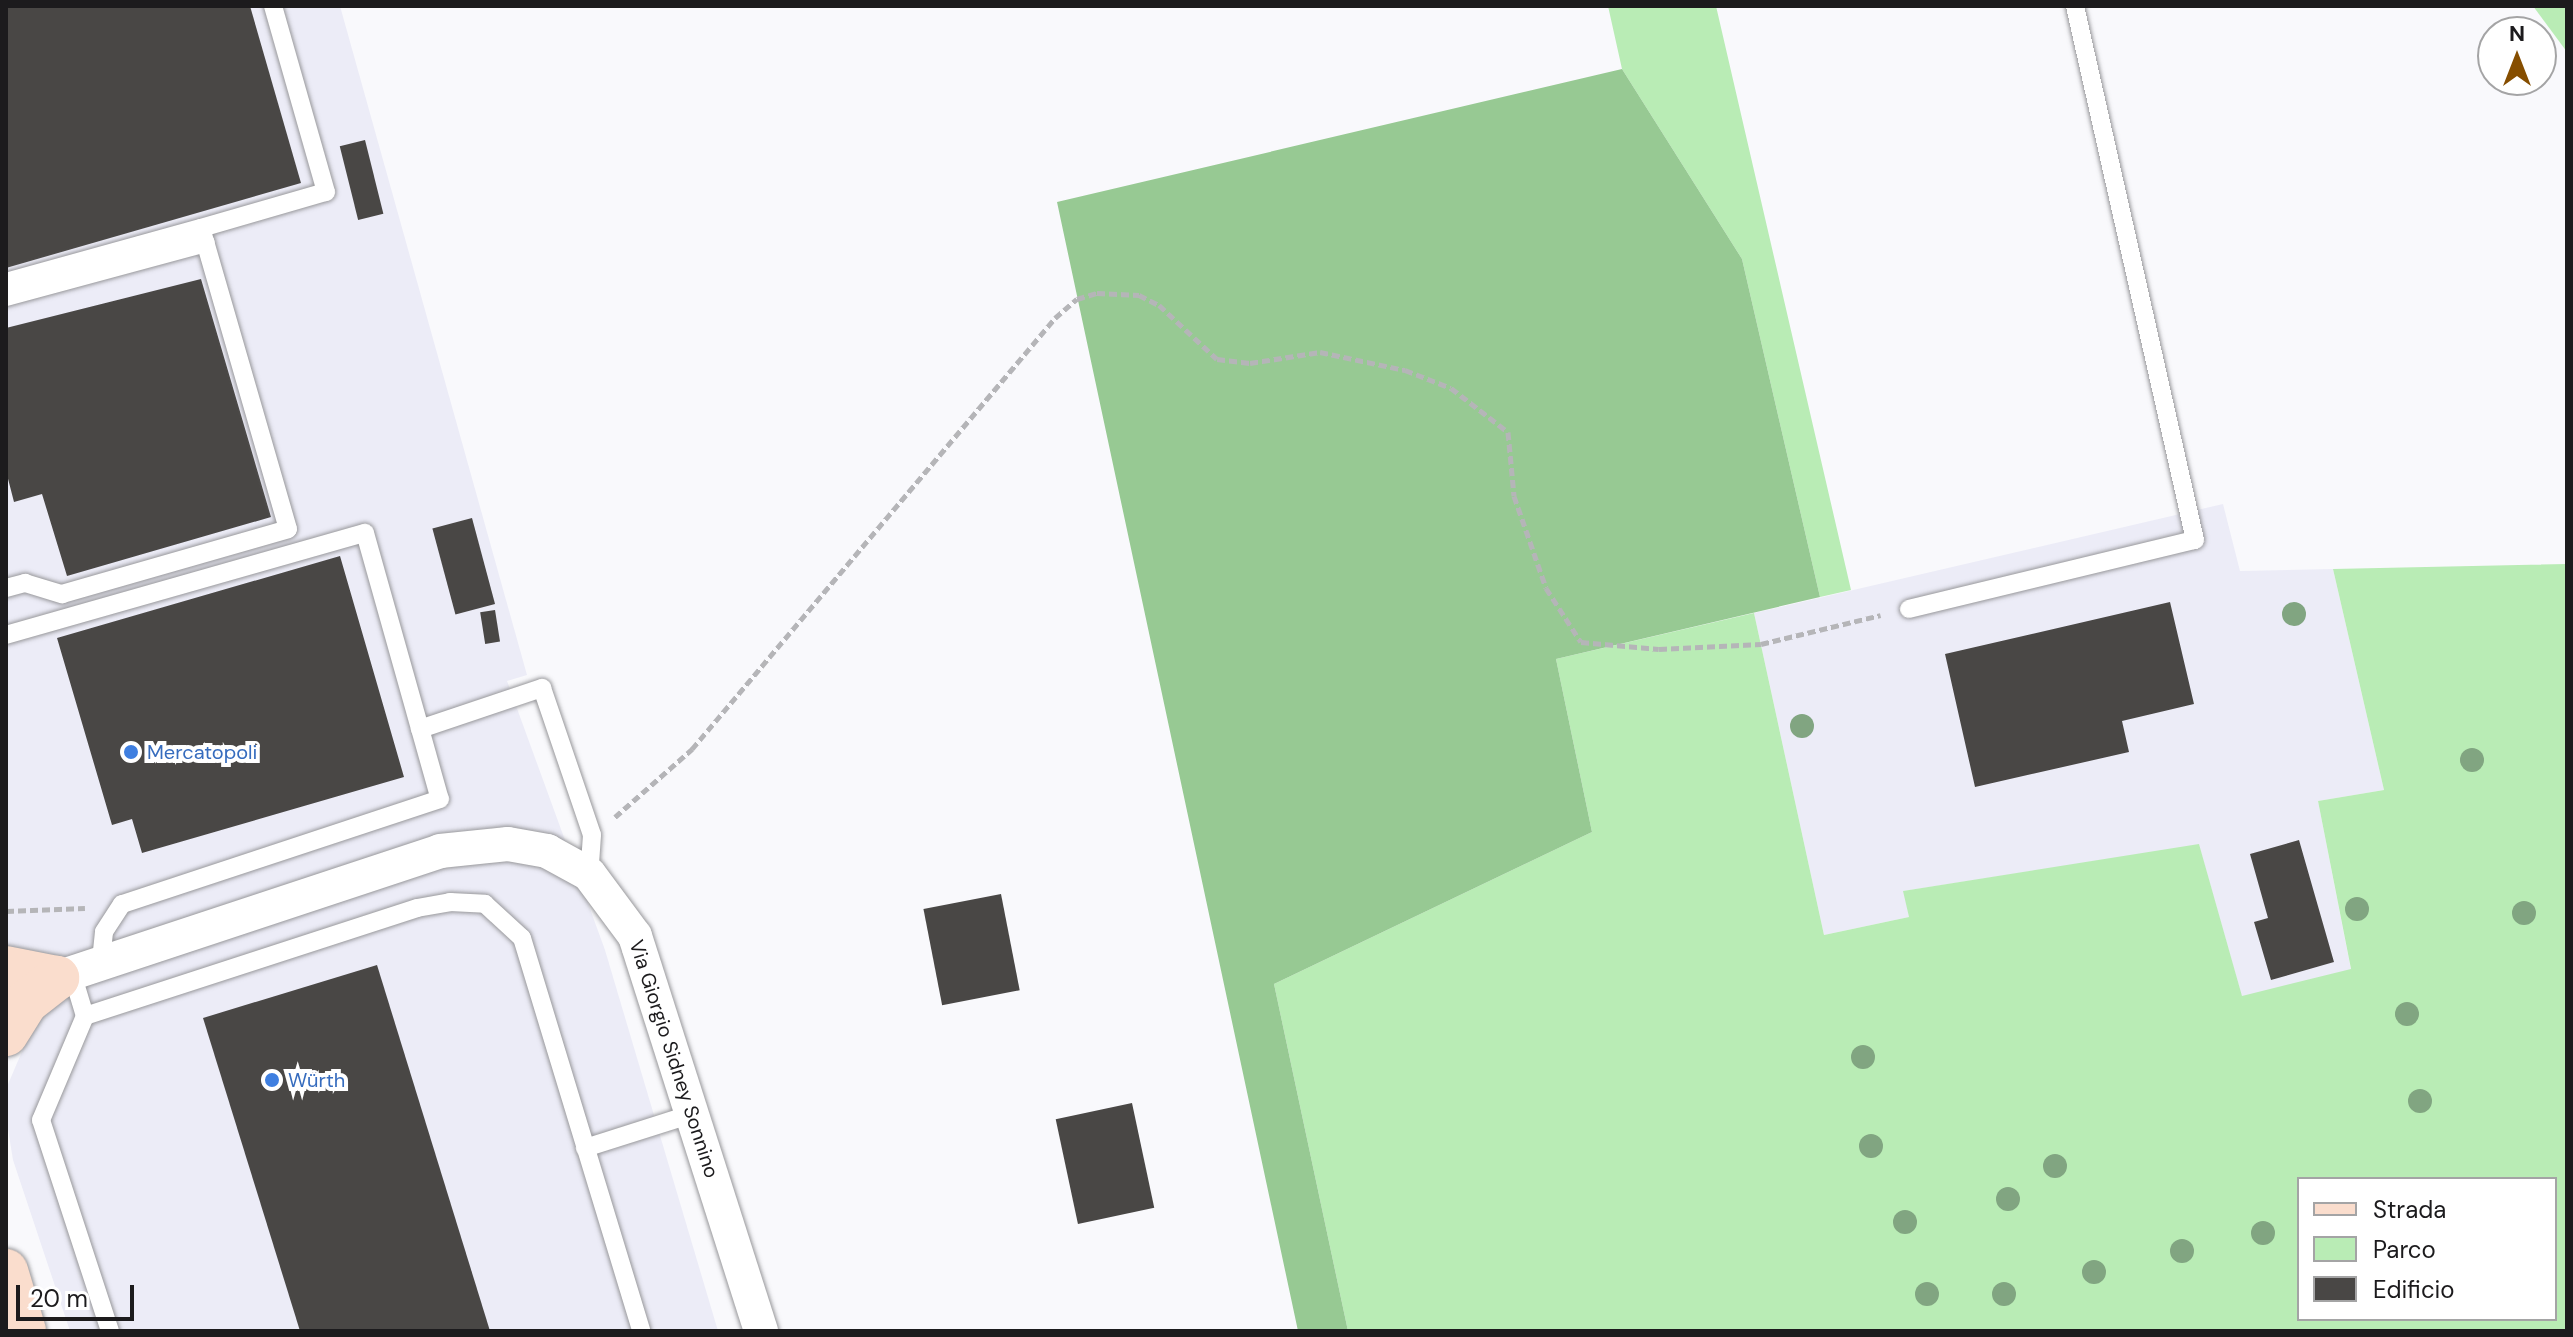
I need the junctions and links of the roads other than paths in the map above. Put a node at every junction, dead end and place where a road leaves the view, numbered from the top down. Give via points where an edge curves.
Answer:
1 (273, 6) edge
2 (2075, 6) edge
3 (203, 235) junction
4 (6, 282) edge
5 (6, 297) edge
6 (6, 588) edge
7 (1909, 609) road end
8 (6, 635) edge
9 (420, 729) junction
10 (589, 874) junction
11 (47, 977) edge
12 (85, 1016) junction
13 (6, 1034) edge
14 (692, 1114) junction
15 (585, 1148) junction
16 (6, 1271) edge
17 (641, 1330) edge
18 (24, 1331) edge
19 (110, 1331) edge
20 (761, 1331) edge

1 - 3 lane via 326,192
2 - 7 lane via 2195,540
3 - 4 lane
3 - 5 lane
3 - 6 lane via 288,529 62,594 25,583
8 - 9 lane via 365,533
9 - 10 lane via 542,688 592,835
9 - 11 lane via 440,799 122,904 104,932
10 - 11 street, Via Giorgio Sidney Sonnino via 547,851 508,844 440,851
10 - 14 street, Via Giorgio Sidney Sonnino via 635,936
11 - 12 lane
11 - 13 main road
12 - 15 lane via 417,908 450,902 485,904 522,938
12 - 19 lane via 41,1120
14 - 15 lane
14 - 20 street, Via Giorgio Sidney Sonnino
15 - 17 lane
16 - 18 main road

